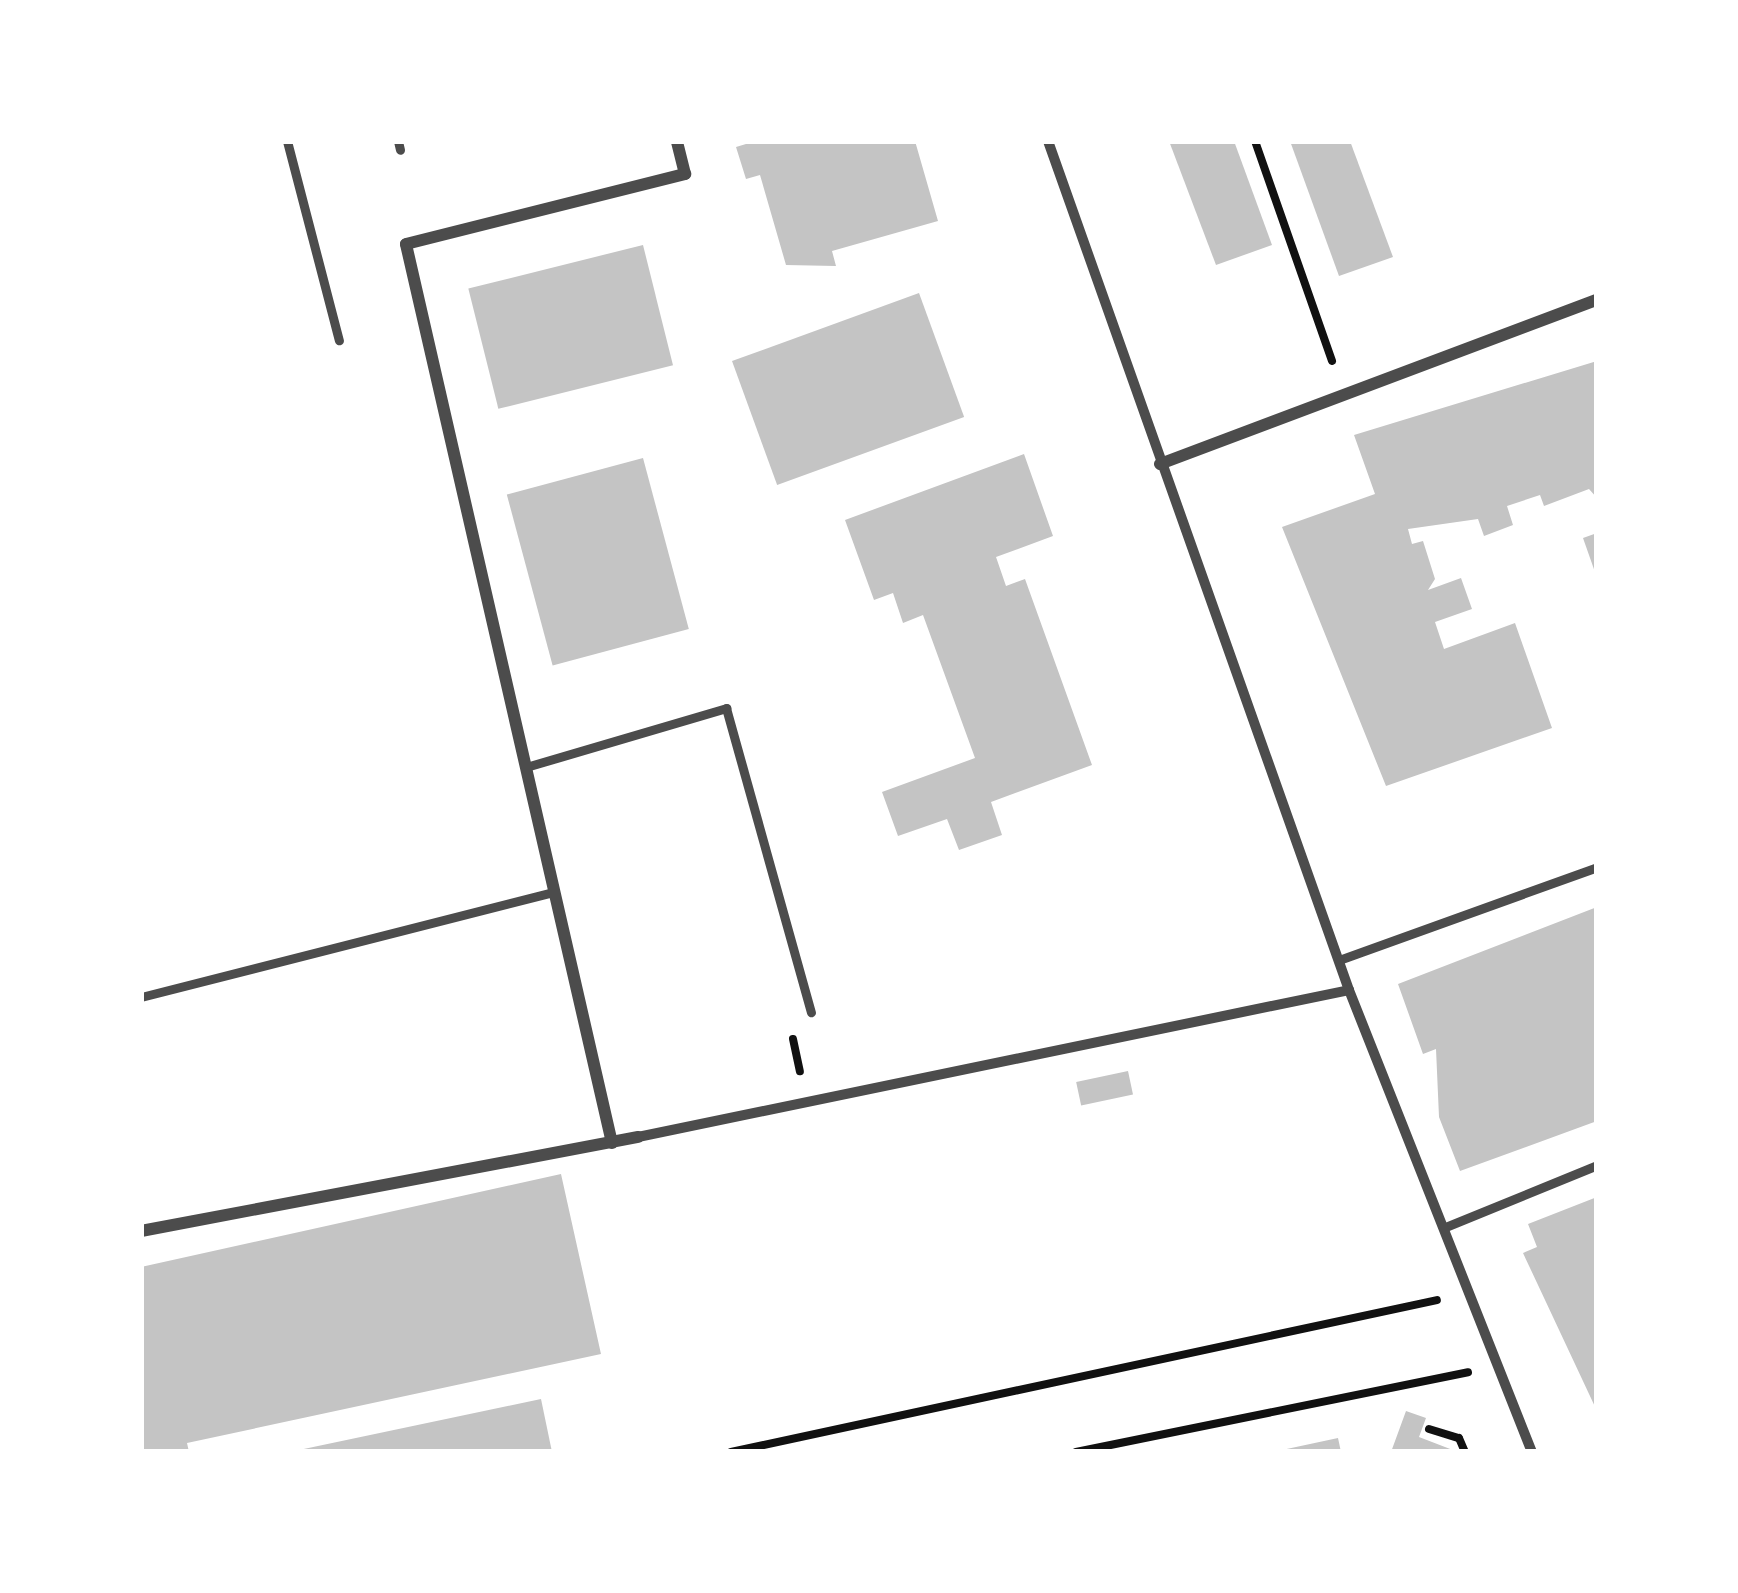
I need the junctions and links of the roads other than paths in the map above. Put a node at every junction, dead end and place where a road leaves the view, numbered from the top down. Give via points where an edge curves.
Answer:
1 (287, 141) edge
2 (676, 141) edge
3 (1048, 141) edge
4 (1597, 300) edge
5 (339, 340) dead end
6 (1160, 464) junction
7 (526, 767) junction
8 (1597, 867) edge
9 (554, 892) junction
10 (1339, 960) junction
11 (1349, 990) junction
12 (141, 997) edge
13 (811, 1012) road end
14 (638, 1137) joint
15 (612, 1143) junction
16 (1597, 1166) edge
17 (1444, 1228) junction
18 (141, 1231) edge
19 (1532, 1452) edge

1 - 5 lane
2 - 7 street via 685,175 406,244
3 - 6 street
4 - 6 street
6 - 10 street
7 - 9 street
7 - 13 lane via 726,708
8 - 10 lane
9 - 12 lane
9 - 15 street
10 - 11 street
11 - 14 street
11 - 17 street
14 - 15 street
15 - 18 street
16 - 17 lane
17 - 19 street

